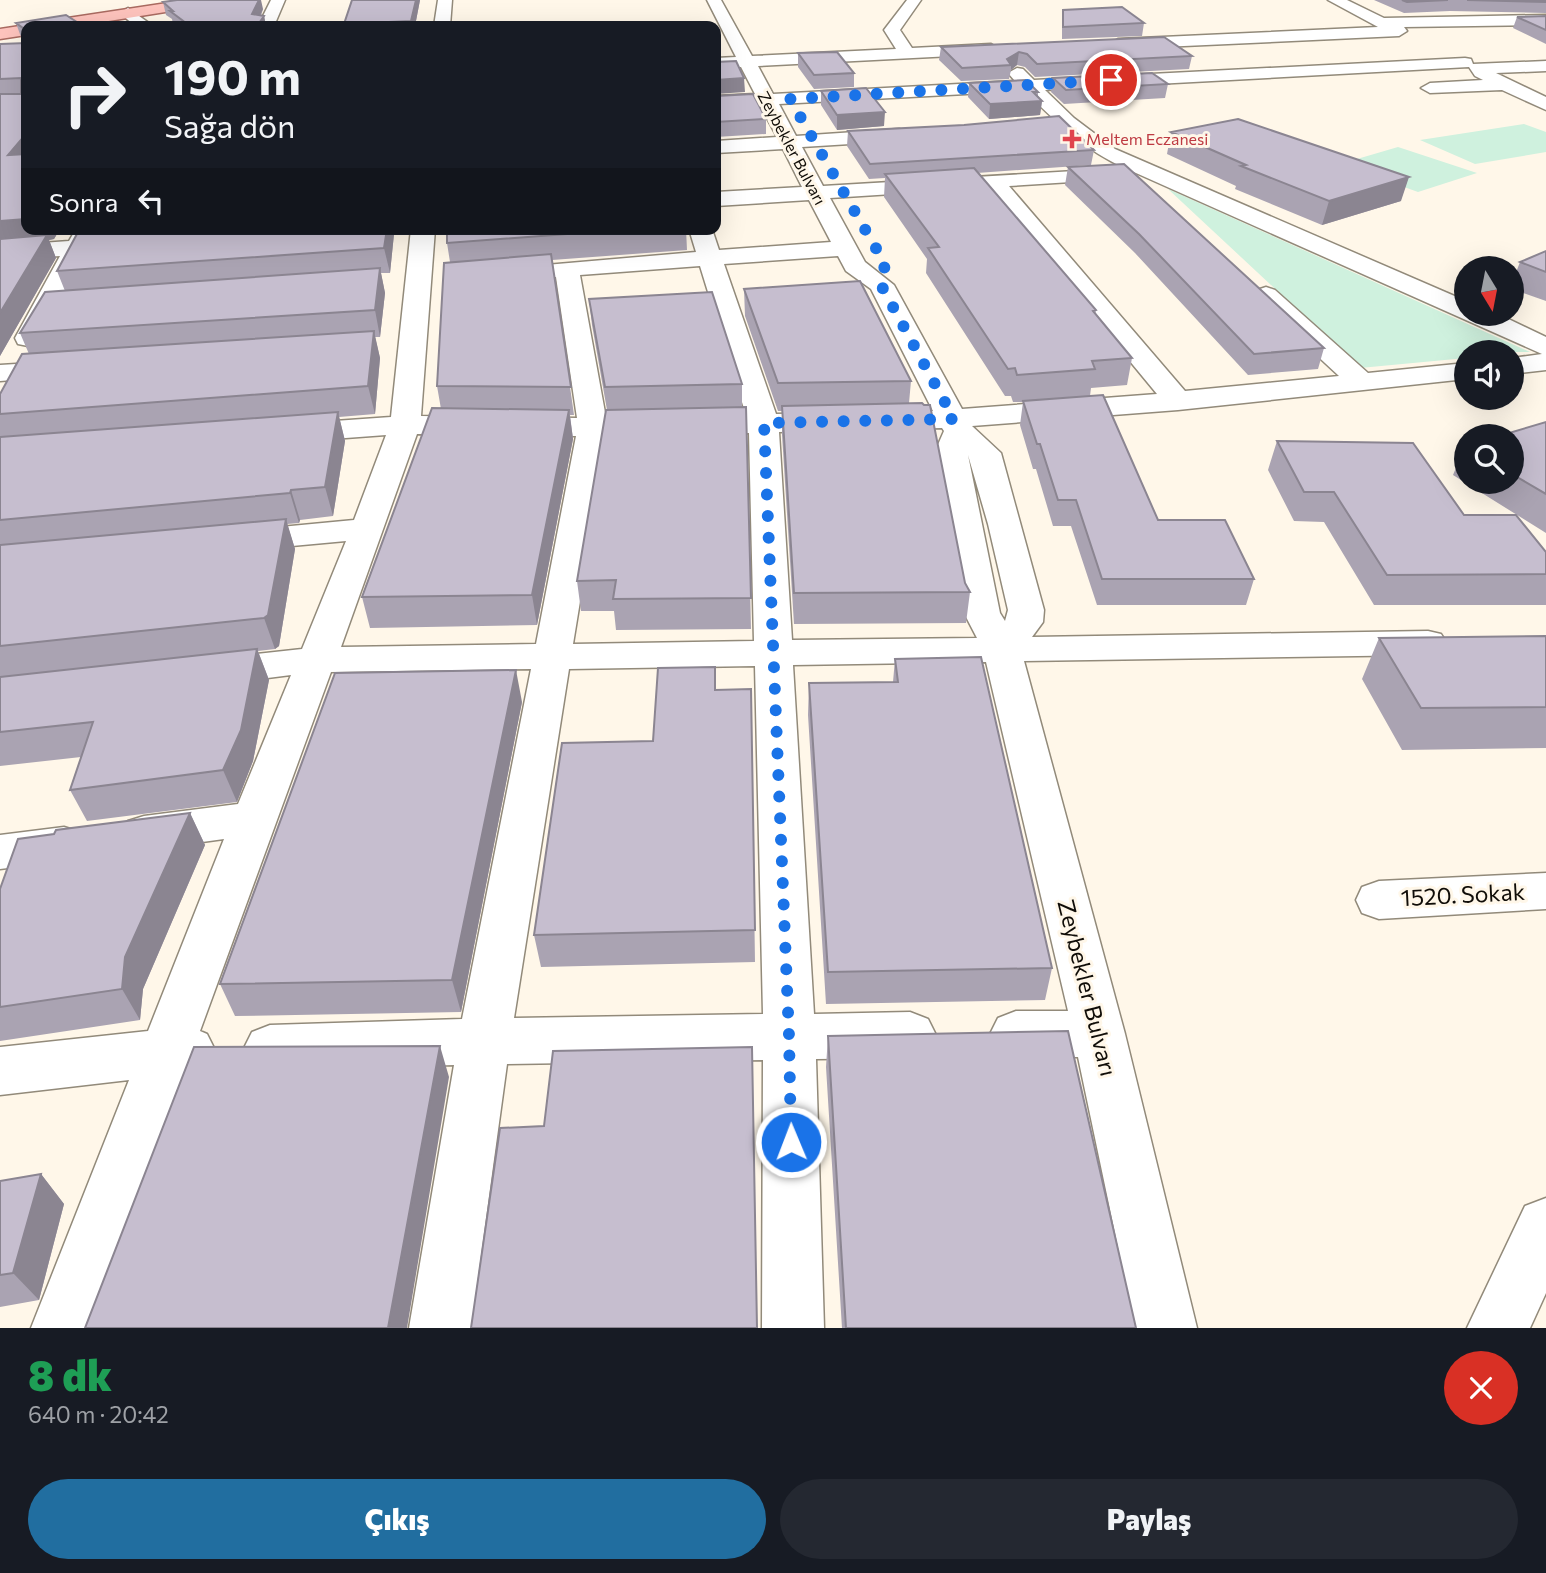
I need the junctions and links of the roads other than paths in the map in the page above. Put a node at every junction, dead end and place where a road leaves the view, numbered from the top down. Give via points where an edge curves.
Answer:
1 (216, 0) edge
2 (278, 0) edge
3 (445, 0) edge
4 (714, 0) edge
5 (733, 0) edge
6 (914, 0) edge
7 (1335, 0) edge
8 (128, 13) junction
9 (1546, 20) edge
10 (79, 21) edge
11 (138, 21) edge
12 (268, 21) edge
13 (443, 21) edge
14 (1383, 23) junction
15 (21, 31) edge
16 (1399, 31) junction
17 (972, 32) dead end
18 (0, 34) edge
19 (1100, 44) edge
20 (998, 49) junction
21 (907, 53) junction
22 (767, 60) junction
23 (1470, 60) junction
24 (746, 61) junction
25 (721, 63) edge
26 (1546, 66) edge
27 (1029, 84) junction
28 (1510, 87) junction
29 (1546, 88) edge
30 (1409, 90) dead end
31 (790, 99) junction
32 (767, 100) junction
33 (721, 102) edge
34 (1546, 104) edge
35 (920, 133) edge
36 (814, 141) junction
37 (789, 143) junction
38 (721, 148) edge
39 (1108, 153) junction
40 (1129, 172) junction
41 (993, 181) junction
42 (843, 191) junction
43 (816, 193) junction
44 (721, 199) edge
45 (1159, 199) edge
46 (855, 212) dead end
47 (422, 235) edge
48 (82, 238) edge
49 (147, 242) edge
50 (705, 244) edge
51 (845, 248) junction
52 (0, 253) edge
53 (567, 269) junction
54 (526, 272) edge
55 (1250, 281) edge
56 (1454, 305) edge
57 (73, 307) edge
58 (46, 309) junction
59 (1502, 326) edge
60 (1546, 347) edge
61 (1546, 362) edge
62 (1524, 365) edge
63 (91, 367) edge
64 (1454, 371) edge
65 (2, 377) edge
66 (1362, 382) junction
67 (1178, 401) junction
68 (764, 423) junction
69 (405, 425) junction
70 (956, 425) junction
71 (593, 427) junction
72 (270, 435) edge
73 (368, 528) junction
74 (205, 544) edge
75 (1462, 643) edge
76 (1002, 649) junction
77 (772, 654) junction
78 (555, 656) junction
79 (316, 660) junction
80 (179, 675) edge
81 (254, 819) junction
82 (0, 852) edge
83 (1546, 891) edge
84 (1379, 900) dead end
85 (1099, 1034) junction
86 (789, 1036) junction
87 (484, 1041) junction
88 (167, 1051) junction
89 (0, 1071) edge
90 (1546, 1227) edge
91 (62, 1328) edge
92 (440, 1328) edge
93 (793, 1328) edge
94 (1166, 1328) edge
95 (1498, 1328) edge

1 - 8 main road
2 - 12 street
3 - 13 street
4 - 24 street, Zeybekler Bulvarı
5 - 22 street, Zeybekler Bulvarı
6 - 21 street via 892,30
7 - 14 street
8 - 10 main road
8 - 11 street
9 - 14 street
14 - 16 street
15 - 18 main road
16 - 19 street
16 - 23 street
17 - 20 street
20 - 21 street
20 - 27 street
21 - 22 street
22 - 24 street
22 - 31 street, Zeybekler Bulvarı
23 - 26 street
23 - 27 street
23 - 28 street
24 - 25 street
24 - 32 street, Zeybekler Bulvarı
27 - 31 street
27 - 39 street
28 - 29 street
28 - 30 street
28 - 34 street
31 - 32 street
31 - 36 street, Zeybekler Bulvarı
32 - 33 street
32 - 37 street, Zeybekler Bulvarı
35 - 36 street
36 - 37 street
36 - 42 street, Zeybekler Bulvarı
37 - 38 street
37 - 43 street, Zeybekler Bulvarı
39 - 40 street
39 - 56 street
40 - 41 street
40 - 45 street
41 - 42 street
41 - 67 street
42 - 43 street
42 - 46 street, Zeybekler Bulvarı
43 - 44 street
43 - 51 street, Zeybekler Bulvarı
47 - 69 street via 417,280 398,346
48 - 49 street
48 - 52 street
48 - 58 street
50 - 51 street
50 - 53 street
50 - 68 street
51 - 70 street, Zeybekler Bulvarı via 855,267 883,275
53 - 54 street
53 - 71 street
55 - 66 street
57 - 58 street
58 - 65 street
59 - 60 street
61 - 62 street
63 - 65 street
64 - 66 street
66 - 67 street
67 - 70 street
68 - 70 street
68 - 71 street
68 - 77 street
69 - 71 street
69 - 72 street
69 - 73 street
70 - 76 street, Zeybekler Bulvarı via 954,471 980,600 987,625
71 - 78 street
73 - 74 street
73 - 79 street
75 - 76 street
76 - 77 street
76 - 85 street, Zeybekler Bulvarı
77 - 78 street
77 - 86 street
78 - 79 street
78 - 87 street
79 - 80 street
79 - 81 street
81 - 82 street
81 - 88 street
83 - 84 street, 1520. Sokak
85 - 86 street
85 - 94 street, Zeybekler Bulvarı
86 - 87 street
86 - 93 street
87 - 88 street
87 - 92 street
88 - 89 street
88 - 91 street
90 - 95 street

